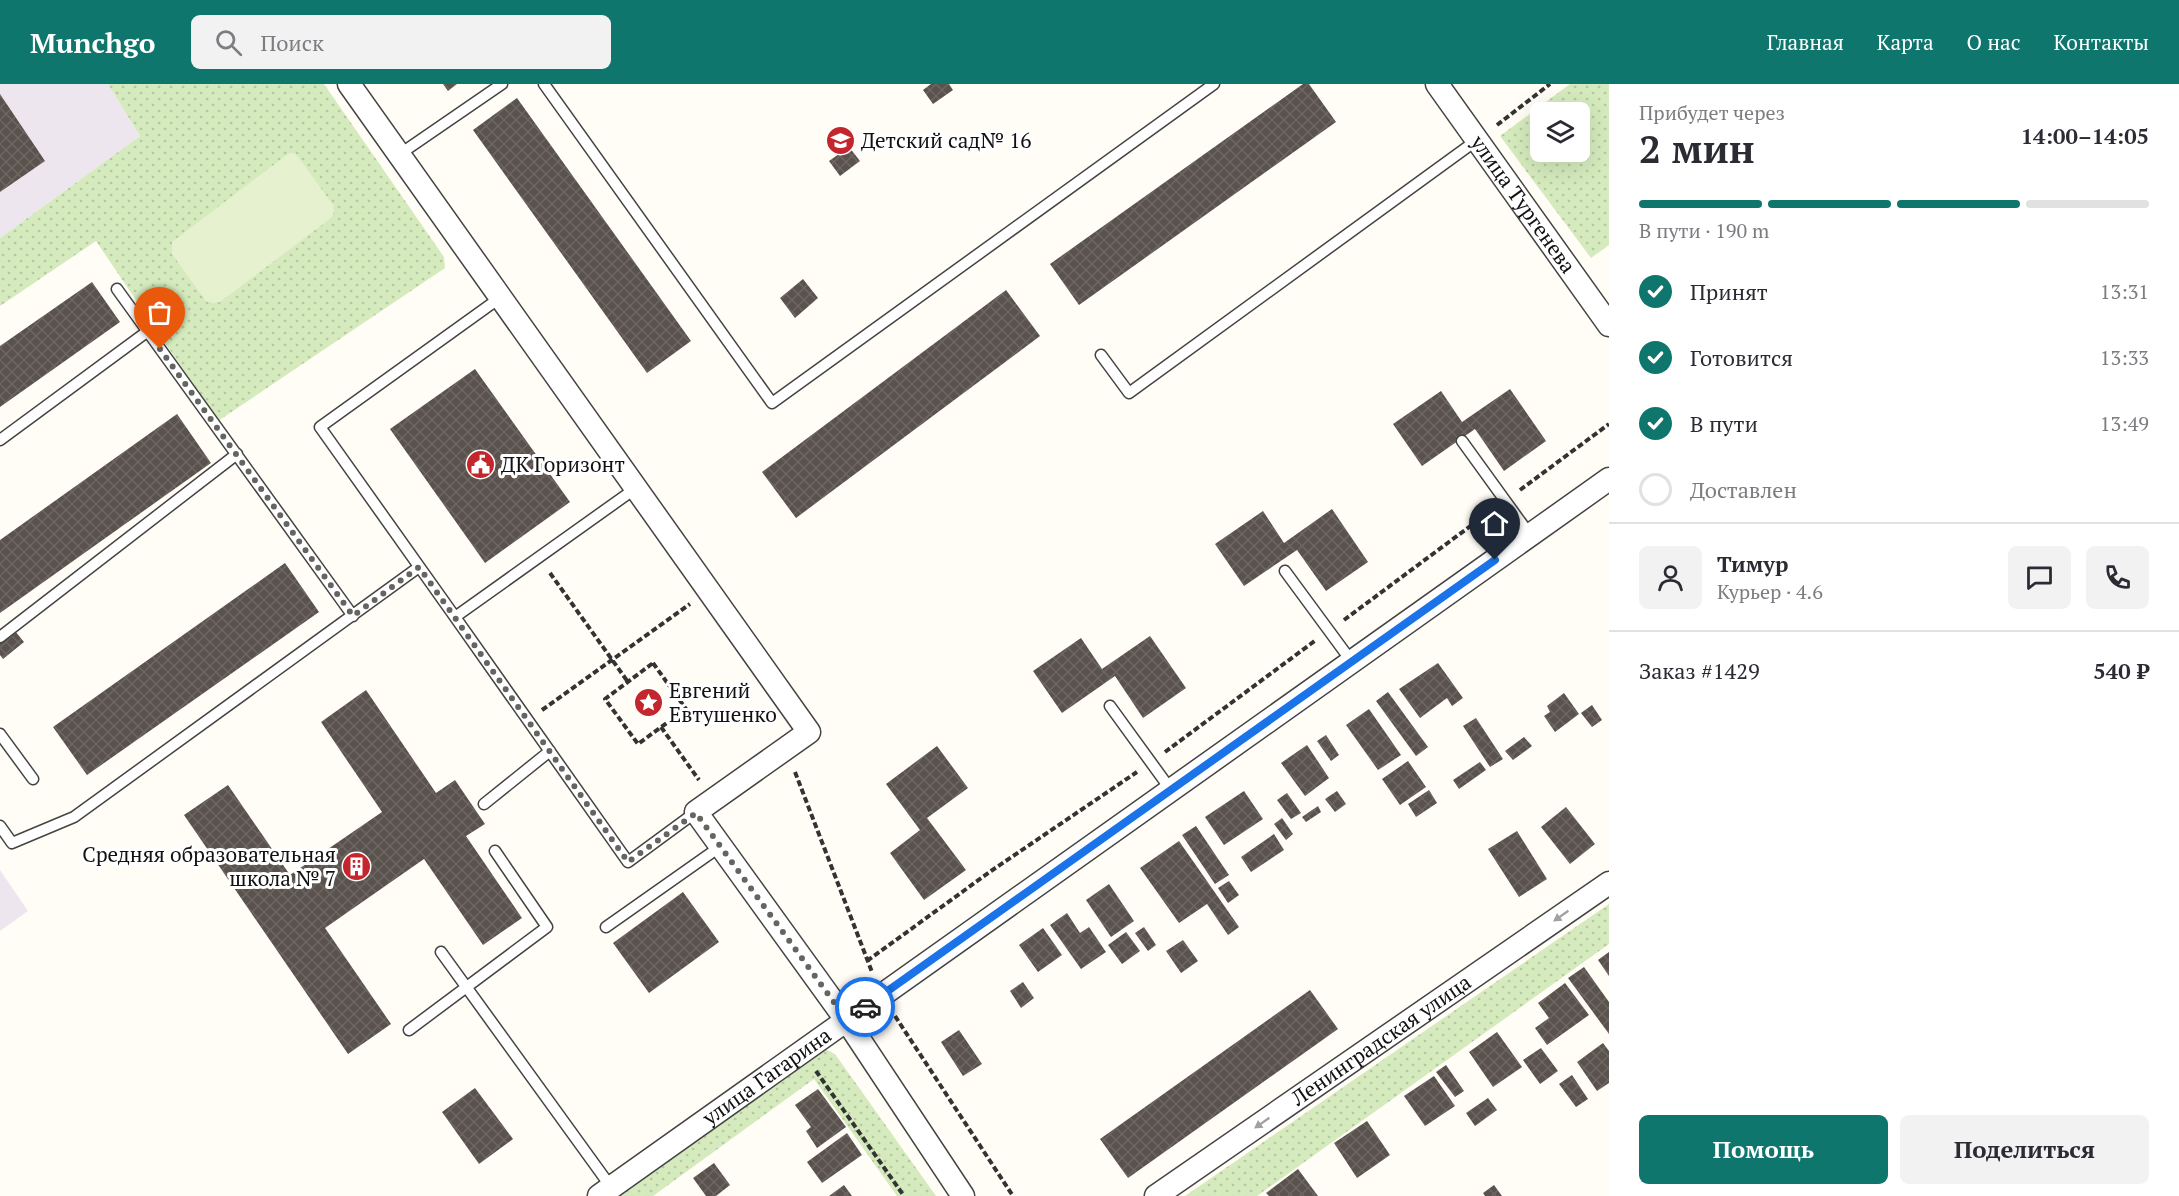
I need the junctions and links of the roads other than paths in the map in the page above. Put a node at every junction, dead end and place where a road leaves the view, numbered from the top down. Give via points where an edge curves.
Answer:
1 (349, 84) edge
2 (502, 84) edge
3 (544, 84) edge
4 (1214, 84) edge
5 (1437, 84) edge
6 (1477, 140) junction
7 (400, 154) junction
8 (117, 289) dead end
9 (501, 297) junction
10 (1609, 325) edge
11 (148, 331) junction
12 (1101, 355) dead end
13 (0, 441) edge
14 (1462, 441) dead end
15 (237, 454) junction
16 (1609, 478) edge
17 (636, 488) junction
18 (1530, 535) junction
19 (419, 567) junction
20 (1285, 571) dead end
21 (353, 616) junction
22 (455, 617) junction
23 (0, 637) edge
24 (1352, 662) junction
25 (1110, 706) dead end
26 (0, 734) edge
27 (550, 751) junction
28 (33, 779) dead end
29 (1172, 790) junction
30 (484, 804) dead end
31 (705, 806) junction
32 (0, 826) edge
33 (721, 846) junction
34 (495, 851) dead end
35 (1609, 883) edge
36 (606, 927) dead end
37 (441, 952) dead end
38 (466, 987) junction
39 (847, 1020) junction
40 (409, 1030) dead end
41 (605, 1192) edge
42 (963, 1196) edge
43 (1156, 1196) edge

1 - 7 street
2 - 7 lane
3 - 4 lane via 772,404
5 - 6 street, улица Тургенева
6 - 10 street, улица Тургенева
6 - 12 lane via 1129,393
7 - 9 street
8 - 11 lane
9 - 17 street
9 - 19 lane via 320,427
11 - 13 lane
11 - 15 lane
14 - 18 lane
15 - 21 lane
15 - 23 lane
16 - 18 street, улица Гагарина
17 - 22 lane
17 - 31 street via 809,732
18 - 24 street, улица Гагарина
19 - 21 lane
19 - 22 lane
20 - 24 lane
21 - 32 lane via 74,817 12,843
22 - 27 lane
24 - 29 street, улица Гагарина
25 - 29 lane
26 - 28 lane
27 - 30 lane
27 - 31 lane via 628,862
29 - 39 street, улица Гагарина
31 - 33 street
33 - 36 lane
33 - 39 street
34 - 38 lane via 547,927
35 -> 43 street, Ленинградская улица
37 - 38 lane
38 - 40 lane
38 - 41 lane
39 - 41 street, улица Гагарина
39 - 42 street

